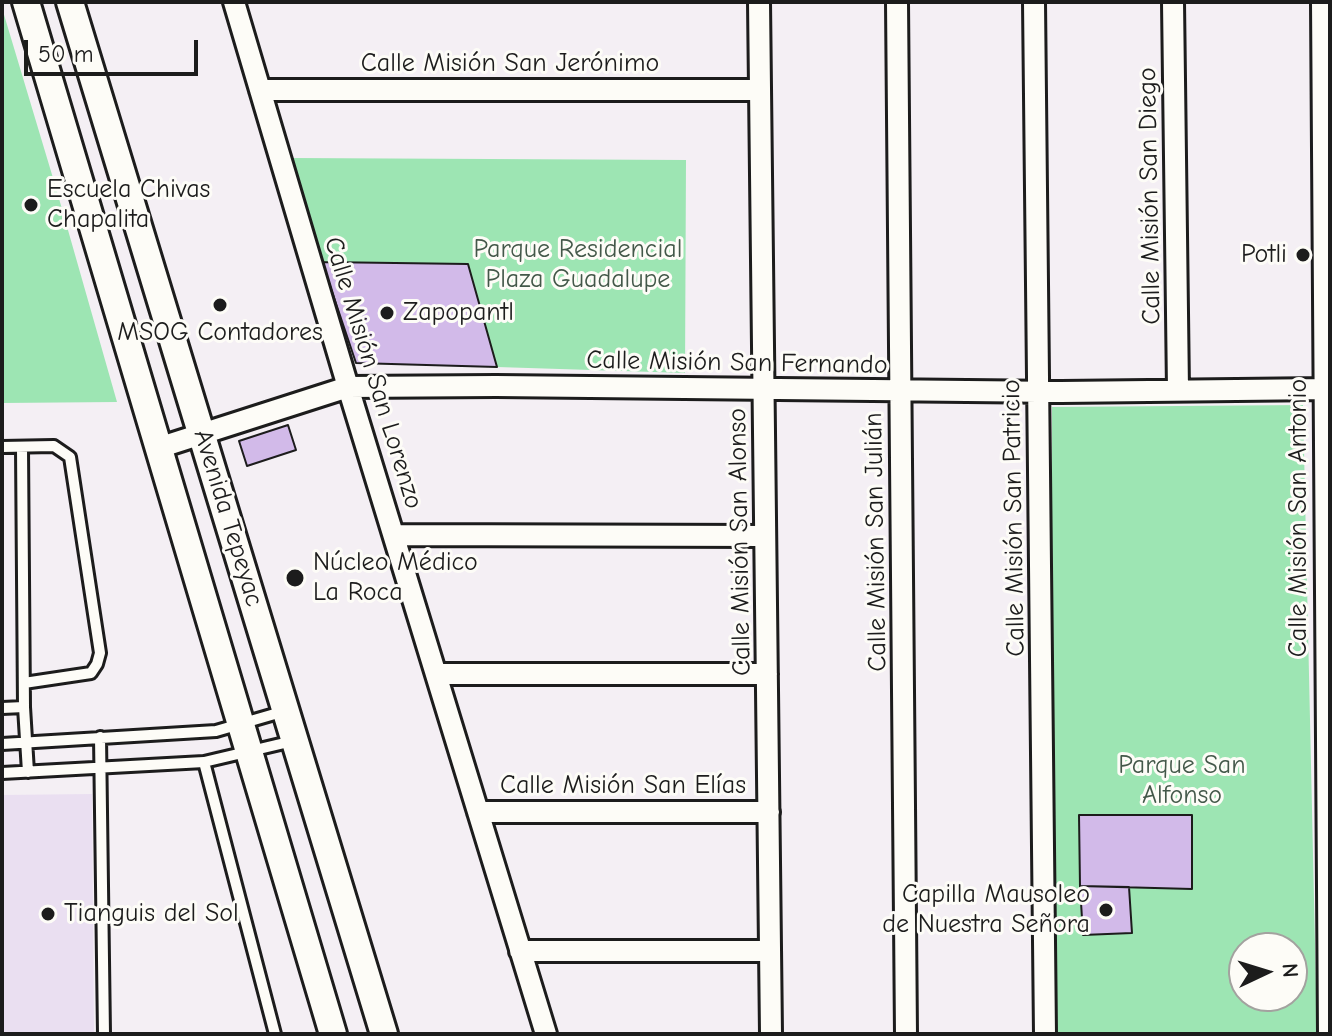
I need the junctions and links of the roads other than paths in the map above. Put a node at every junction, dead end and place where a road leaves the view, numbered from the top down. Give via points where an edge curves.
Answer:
1 (26, 2) edge
2 (70, 2) edge
3 (234, 2) edge
4 (759, 2) edge
5 (897, 2) edge
6 (1034, 2) edge
7 (1173, 2) edge
8 (1322, 2) edge
9 (260, 90) junction
10 (760, 90) junction
11 (348, 387) junction
12 (1324, 389) junction
13 (764, 390) junction
14 (1178, 390) junction
15 (900, 391) junction
16 (1038, 392) junction
17 (202, 435) junction
18 (2, 447) edge
19 (22, 448) junction
20 (158, 448) junction
21 (395, 535) junction
22 (765, 536) junction
23 (437, 674) junction
24 (767, 674) junction
25 (24, 683) junction
26 (24, 707) junction
27 (2, 708) edge
28 (287, 711) junction
29 (241, 724) junction
30 (100, 737) junction
31 (296, 741) junction
32 (27, 742) junction
33 (2, 744) edge
34 (249, 751) junction
35 (204, 762) junction
36 (102, 770) junction
37 (28, 772) junction
38 (2, 773) edge
39 (478, 812) junction
40 (769, 812) junction
41 (520, 951) junction
42 (770, 951) junction
43 (104, 1034) edge
44 (275, 1034) edge
45 (333, 1034) edge
46 (384, 1034) edge
47 (546, 1034) edge
48 (771, 1034) edge
49 (906, 1034) edge
50 (1045, 1034) edge
51 (1329, 1034) edge

1 - 20 street, Avenida Tepeyac
2 - 17 street, Avenida Tepeyac
3 - 9 street, Calle Misión San Lorenzo
4 - 10 street, Calle Misión San Alonso
5 - 15 street, Calle Misión San Julián
6 - 16 street, Calle Misión San Patricio
7 - 14 street, Calle Misión San Diego
8 - 12 street, Calle Misión San Antonio
9 - 10 street, Calle Misión San Jerónimo
9 - 11 street, Calle Misión San Lorenzo
10 - 13 street, Calle Misión San Alonso
11 - 13 street, Calle Misión San Fernando
11 - 17 street, Calle Misión San Fernando
11 - 21 street, Calle Misión San Lorenzo
12 - 14 street, Calle Misión San Fernando
12 - 51 street, Calle Misión San Antonio
13 - 15 street, Calle Misión San Fernando
13 - 22 street, Calle Misión San Alonso
14 - 16 street, Calle Misión San Fernando
15 - 16 street, Calle Misión San Fernando
15 - 49 street, Calle Misión San Julián
16 - 50 street, Calle Misión San Patricio
17 - 20 street, Calle Misión San Fernando
17 - 28 street, Avenida Tepeyac
18 - 19 lane
19 - 25 lane
19 - 25 lane via 54,446 70,457 100,653 91,673
20 - 29 street, Avenida Tepeyac
21 - 22 street
21 - 23 street, Calle Misión San Lorenzo
22 - 24 street, Calle Misión San Alonso
23 - 24 street
23 - 39 street, Calle Misión San Lorenzo
24 - 40 street, Calle Misión San Alonso
25 - 26 lane
26 - 27 lane
26 - 32 lane
28 - 29 lane
28 - 31 street, Avenida Tepeyac
29 - 30 lane via 216,731
29 - 34 street, Avenida Tepeyac
30 - 32 lane
30 - 36 lane
31 - 34 lane
31 - 46 street, Avenida Tepeyac
32 - 33 lane
32 - 37 lane
34 - 35 lane
34 - 45 street, Avenida Tepeyac
35 - 36 lane
35 - 44 lane
36 - 37 lane
36 - 43 lane
37 - 38 lane
39 - 40 street, Calle Misión San Elías
39 - 41 street, Calle Misión San Lorenzo
40 - 42 street, Calle Misión San Alonso
41 - 42 street
41 - 47 street, Calle Misión San Lorenzo
42 - 48 street, Calle Misión San Alonso

